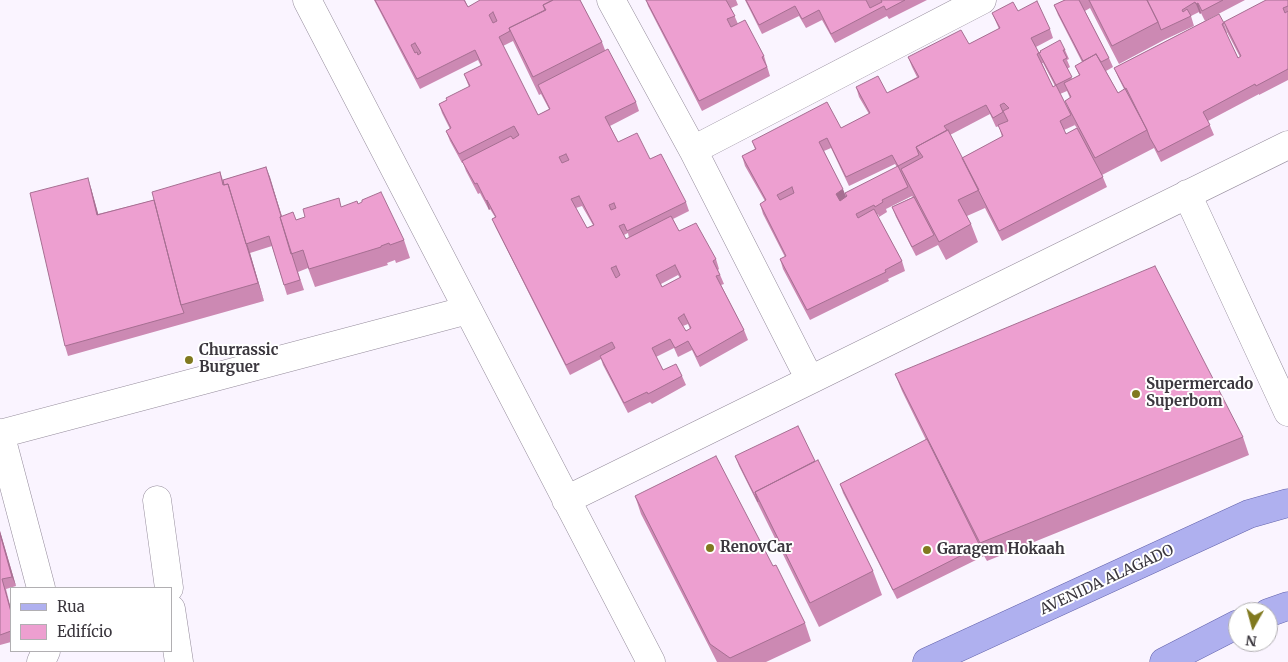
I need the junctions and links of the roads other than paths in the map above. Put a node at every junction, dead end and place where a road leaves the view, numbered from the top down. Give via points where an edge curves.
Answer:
1 (306, 0) edge
2 (611, 0) edge
3 (982, 0) edge
4 (1288, 145) edge
5 (693, 150) junction
6 (1187, 194) junction
7 (468, 310) junction
8 (810, 380) junction
9 (1288, 412) edge
10 (0, 434) edge
11 (157, 500) dead end
12 (566, 500) junction
13 (1288, 502) edge
14 (41, 587) edge
15 (168, 587) edge
16 (172, 616) edge
17 (1228, 629) edge
18 (178, 662) edge
19 (651, 662) edge
20 (927, 662) edge
21 (1164, 662) edge

1 - 7 street
2 - 5 street
3 - 5 street
4 - 6 street
5 - 8 street
6 - 8 street
6 - 9 street
7 - 10 street
7 - 12 street
8 - 12 street
10 - 14 street
11 - 15 street
12 - 19 street
13 - 20 main road, AVENIDA ALAGADO via 1249,514
16 - 18 street
17 - 21 main road

